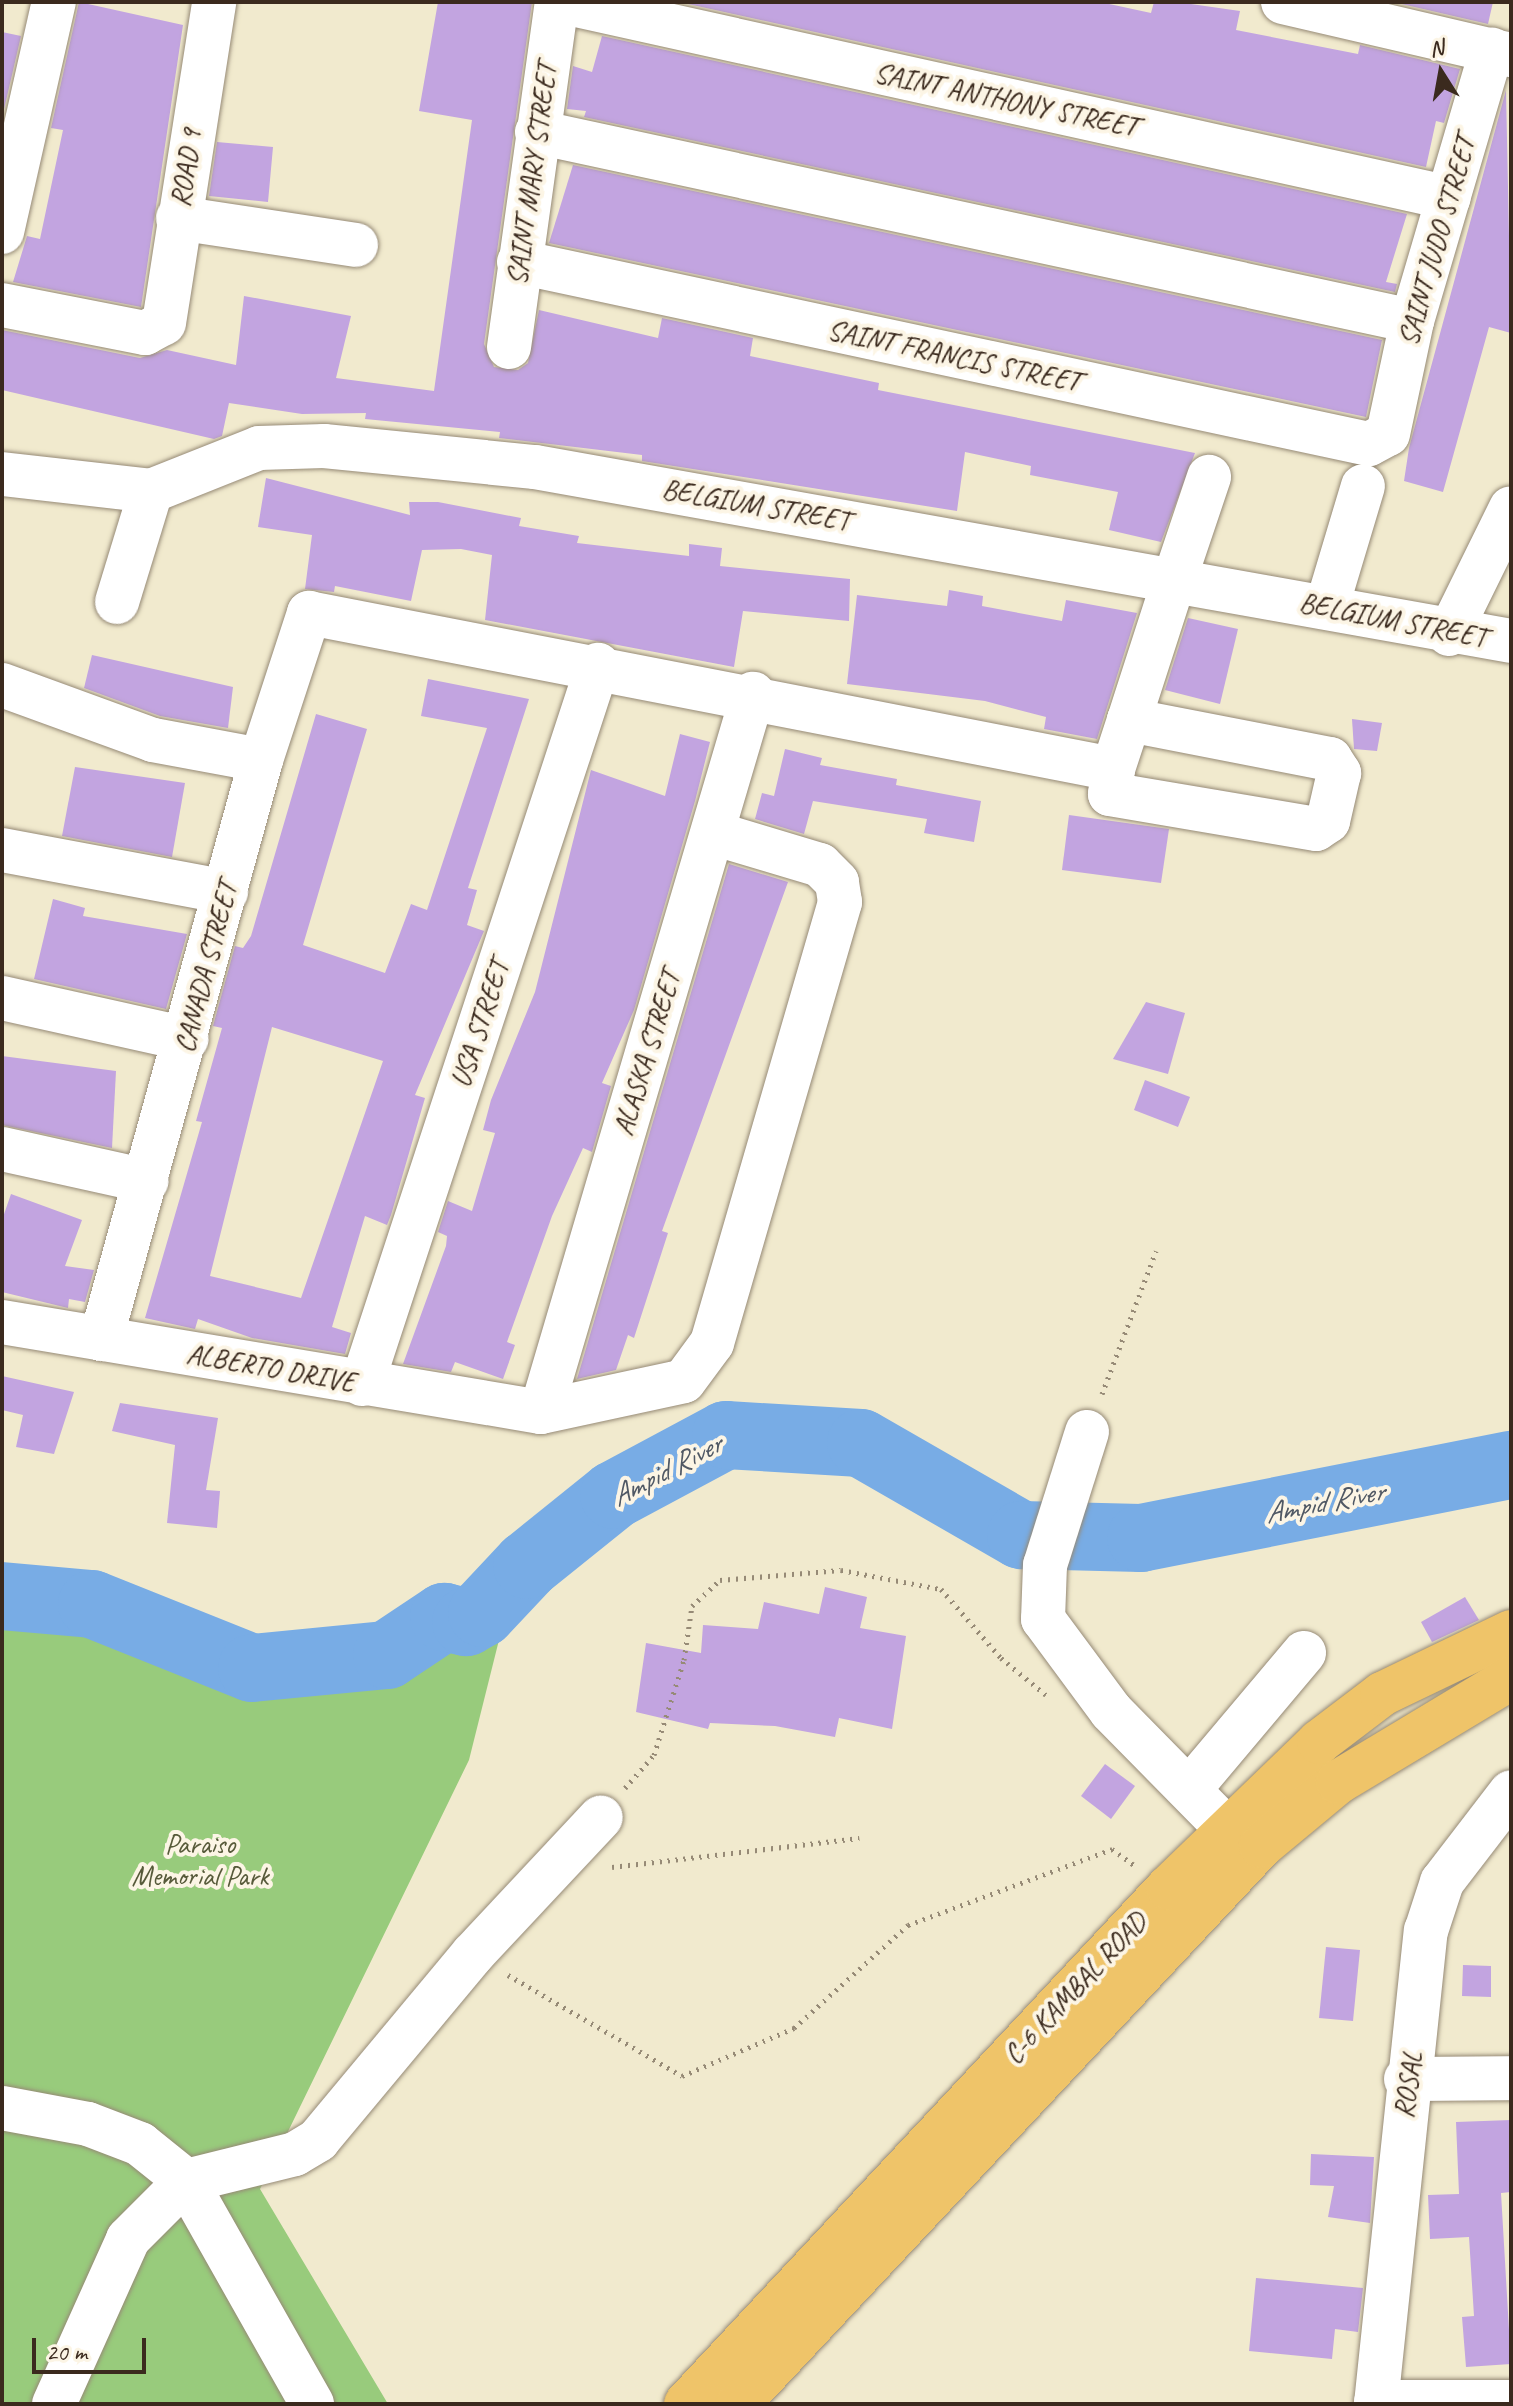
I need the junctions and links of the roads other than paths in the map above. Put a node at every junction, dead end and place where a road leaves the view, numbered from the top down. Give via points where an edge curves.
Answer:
1 (54, 2) edge
2 (214, 2) edge
3 (560, 2) edge
4 (1283, 2) edge
5 (1502, 52) edge
6 (537, 132) junction
7 (1449, 198) junction
8 (178, 218) junction
9 (2, 232) edge
10 (356, 245) dead end
11 (519, 262) junction
12 (2, 305) edge
13 (1412, 321) junction
14 (509, 347) dead end
15 (1388, 434) joint
16 (2, 474) edge
17 (1209, 477) dead end
18 (1363, 486) dead end
19 (151, 491) junction
20 (1511, 508) edge
21 (1174, 581) junction
22 (117, 602) dead end
23 (1327, 606) junction
24 (1449, 634) junction
25 (1511, 641) edge
26 (598, 665) junction
27 (2, 685) edge
28 (753, 694) junction
29 (1129, 720) junction
30 (261, 760) junction
31 (1113, 769) junction
32 (713, 833) junction
33 (2, 850) edge
34 (226, 892) junction
35 (2, 998) edge
36 (187, 1039) junction
37 (2, 1149) edge
38 (146, 1181) junction
39 (2, 1322) edge
40 (101, 1339) junction
41 (362, 1384) junction
42 (541, 1412) junction
43 (1086, 1439) road end
44 (1511, 1632) edge
45 (1304, 1653) dead end
46 (1511, 1678) edge
47 (1192, 1786) junction
48 (1511, 1792) edge
49 (601, 1817) road end
50 (1227, 1829) junction
51 (1511, 2078) edge
52 (1406, 2079) junction
53 (2, 2108) edge
54 (186, 2181) junction
55 (1511, 2402) edge
56 (1376, 2403) edge
57 (54, 2404) edge
58 (312, 2404) edge
59 (686, 2404) edge
60 (738, 2404) edge

1 - 9 street
2 - 8 street, ROAD 9
3 - 6 street, SAINT MARY STREET
3 - 7 street, SAINT ANTHONY STREET
4 - 5 street
5 - 7 street, SAINT JUDO STREET
6 - 11 street, SAINT MARY STREET
6 - 13 street
7 - 13 street, SAINT JUDO STREET
8 - 10 street
8 - 12 street, ROAD 9 via 164,323 155,331
11 - 14 street, SAINT MARY STREET
11 - 15 street, SAINT FRANCIS STREET via 1349,442 1369,444
13 - 15 street, SAINT JUDO STREET
16 - 19 street, BELGIUM STREET
17 - 21 street
18 - 23 street
19 - 21 street, BELGIUM STREET via 259,448 324,446 535,467
19 - 22 street
20 - 24 street
21 - 23 street, BELGIUM STREET
21 - 29 street
23 - 24 street, BELGIUM STREET
24 - 25 street, BELGIUM STREET
26 - 28 street
26 - 30 street, CANADA STREET via 309,613
26 - 41 street, USA STREET
27 - 30 street via 153,740
28 - 31 street
28 - 32 street, ALASKA STREET
29 - 31 street
29 - 31 street via 1330,759 1339,773 1328,821 1316,829 1115,796 1109,790
30 - 34 street, CANADA STREET
32 - 42 street, ALASKA STREET
32 - 42 street via 820,865 837,882 840,902 712,1343 684,1381
33 - 34 street
34 - 36 street, CANADA STREET
35 - 36 street
36 - 38 street, CANADA STREET
37 - 38 street
38 - 40 street, CANADA STREET
39 - 40 street, ALBERTO DRIVE
40 - 41 street, ALBERTO DRIVE
41 - 42 street, ALBERTO DRIVE
43 - 47 street via 1045,1565 1040,1605 1051,1634 1111,1711
44 - 50 main road, C-6 KAMBAL ROAD via 1382,1694
45 - 47 street
46 - 60 main road, C-6 KAMBAL ROAD via 1338,1782 1261,1846
47 - 50 street
48 - 52 street, ROSAL via 1442,1882 1426,1931
49 - 54 street via 556,1873 473,1954 318,2140 295,2154
50 - 59 main road, C-6 KAMBAL ROAD
51 - 52 street
52 - 56 street, ROSAL
53 - 54 street via 88,2124 140,2144
54 - 57 street via 128,2239 96,2297
54 - 58 street
55 - 56 street

